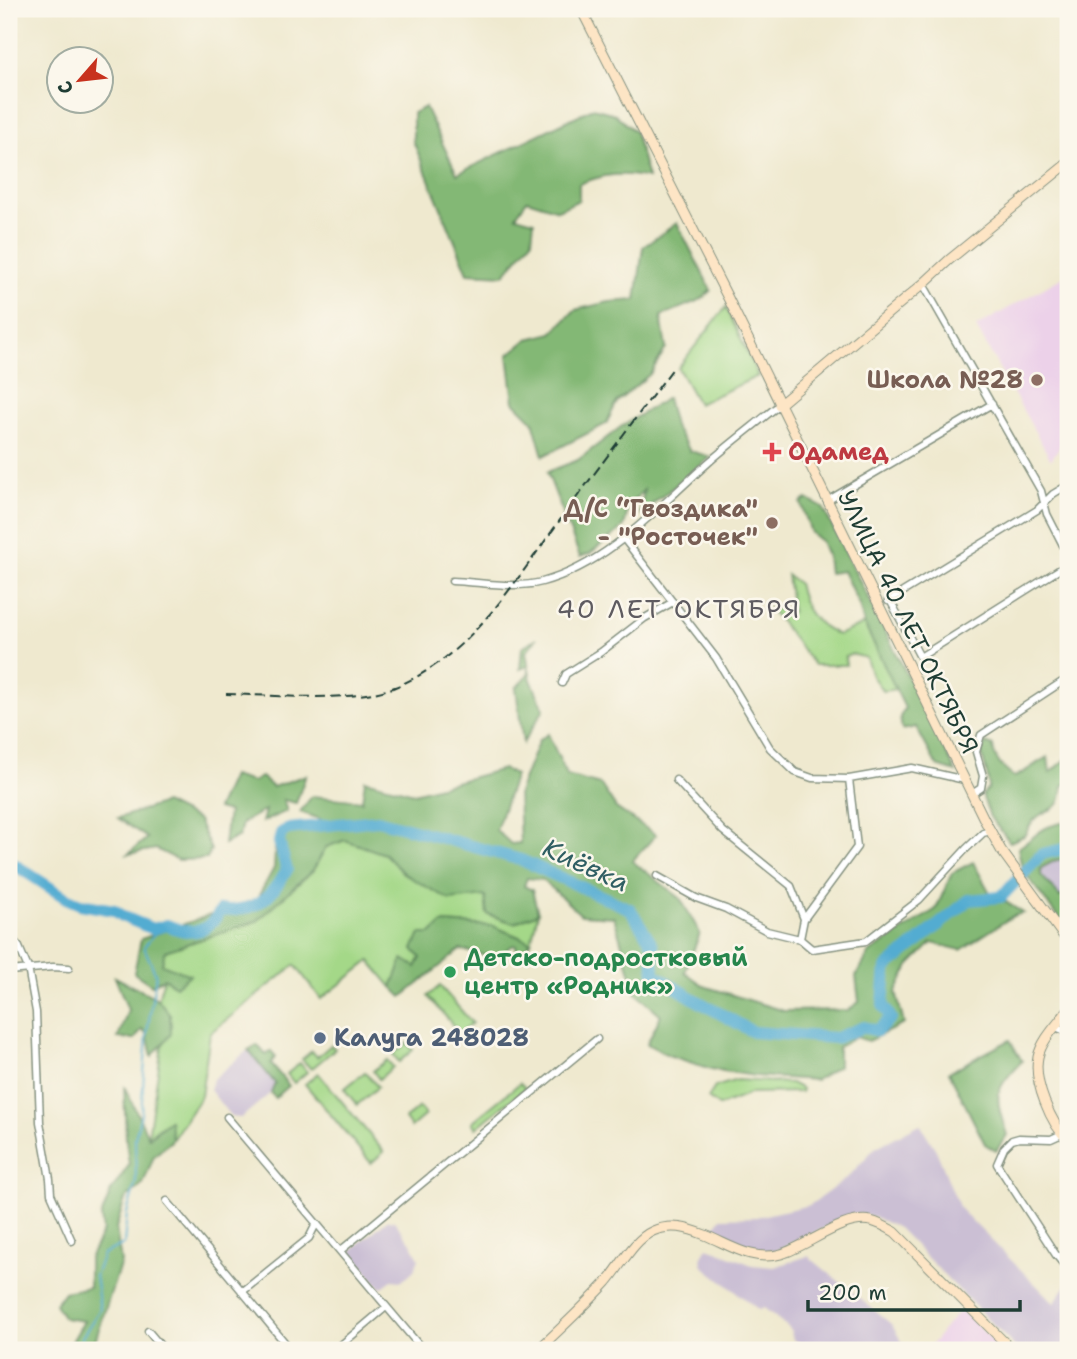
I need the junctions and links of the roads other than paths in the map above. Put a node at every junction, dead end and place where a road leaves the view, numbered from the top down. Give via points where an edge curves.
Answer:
1 (581, 9) edge
2 (1068, 163) edge
3 (923, 284) junction
4 (992, 404) junction
5 (779, 405) junction
6 (1068, 485) edge
7 (827, 501) junction
8 (1044, 504) junction
9 (624, 539) junction
10 (1068, 555) edge
11 (1068, 564) edge
12 (452, 581) dead end
13 (890, 600) junction
14 (673, 602) junction
15 (880, 607) junction
16 (1068, 678) edge
17 (562, 683) dead end
18 (849, 779) junction
19 (676, 780) dead end
20 (965, 780) junction
21 (972, 794) junction
22 (991, 831) junction
23 (657, 876) dead end
24 (804, 919) junction
25 (9, 935) edge
26 (800, 939) junction
27 (1068, 942) edge
28 (28, 968) junction
29 (69, 968) dead end
30 (9, 971) edge
31 (1068, 1010) edge
32 (1055, 1027) junction
33 (1068, 1032) edge
34 (597, 1039) dead end
35 (227, 1117) dead end
36 (1065, 1137) edge
37 (167, 1201) dead end
38 (316, 1224) junction
39 (72, 1241) dead end
40 (340, 1251) junction
41 (1056, 1255) junction
42 (1068, 1259) edge
43 (1068, 1270) edge
44 (242, 1292) junction
45 (386, 1307) junction
46 (148, 1331) dead end
47 (164, 1350) edge
48 (291, 1350) edge
49 (335, 1350) edge
50 (423, 1350) edge
51 (538, 1350) edge
52 (1012, 1350) edge

1 - 5 main road, УЛИЦА 40 ЛЕТ ОКТЯБРЯ
2 - 3 main road
3 - 4 street
3 - 5 main road
4 - 7 street
4 - 8 street
5 - 7 main road, УЛИЦА 40 ЛЕТ ОКТЯБРЯ
5 - 9 street
6 - 8 street
7 - 15 main road, УЛИЦА 40 ЛЕТ ОКТЯБРЯ
8 - 10 street
8 - 13 street
9 - 12 street via 579,567 541,582
9 - 14 street
11 - 13 street via 920,657
13 - 15 street
14 - 17 street via 566,674
14 - 18 street via 716,658 782,760 795,772 812,778
15 - 20 main road, УЛИЦА 40 ЛЕТ ОКТЯБРЯ
16 - 21 street via 981,734 976,752 983,776 981,788
18 - 20 street via 912,768
18 - 24 street via 857,847
19 - 24 street via 723,831 791,887
20 - 21 main road, УЛИЦА 40 ЛЕТ ОКТЯБРЯ
21 - 22 main road, УЛИЦА 40 ЛЕТ ОКТЯБРЯ
22 - 26 street via 966,849 919,900 866,941 812,949
22 - 27 main road, УЛИЦА 40 ЛЕТ ОКТЯБРЯ
23 - 26 street via 767,931
24 - 26 street
25 - 28 street
28 - 29 street
28 - 30 street
28 - 39 street via 36,1012 40,1122 51,1194
31 - 32 main road
32 - 33 street
32 - 36 main road via 1038,1057 1038,1070 1043,1097
34 - 40 street
35 - 38 street
36 - 41 street via 1012,1140 997,1164
37 - 44 street
38 - 40 street
38 - 44 street via 309,1238
40 - 45 street
41 - 42 street
41 - 43 street
44 - 48 street
45 - 49 street
45 - 50 street
46 - 47 street
51 - 52 main road via 650,1232 680,1227 758,1256 780,1254 854,1220 871,1221 895,1232

